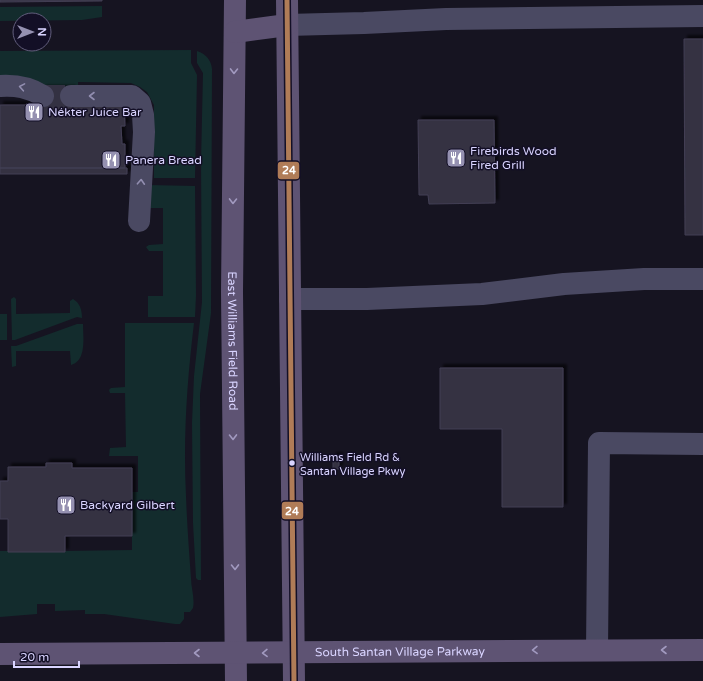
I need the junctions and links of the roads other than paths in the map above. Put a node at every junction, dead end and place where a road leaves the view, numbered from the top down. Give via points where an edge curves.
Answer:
1 (235, 0) edge
2 (287, 0) edge
3 (703, 16) edge
4 (287, 25) junction
5 (235, 32) junction
6 (0, 86) edge
7 (43, 96) tunnel mouth
8 (71, 96) tunnel mouth
9 (139, 220) dead end
10 (703, 279) edge
11 (290, 299) junction
12 (703, 444) edge
13 (597, 650) junction
14 (703, 650) edge
15 (294, 652) junction
16 (236, 653) junction
17 (0, 654) edge
18 (236, 681) edge
19 (294, 681) edge

1 - 5 main road, East Williams Field Road
2 - 4 main road
3 - 4 lane via 446,19
4 - 5 main road
4 - 11 main road
5 -> 16 main road, East Williams Field Road via 232,299
7 -> 6 lane via 21,86
9 -> 8 lane via 144,132 140,103 132,96
10 - 11 lane via 644,279 564,284 482,294 367,299
11 - 15 main road
12 - 13 lane via 599,443
14 -> 13 main road, South Santan Village Parkway
13 -> 15 main road, South Santan Village Parkway
15 -> 16 main road, South Santan Village Parkway
15 - 19 main road
16 -> 17 main road, South Santan Village Parkway
16 - 18 main road, East Williams Field Road

